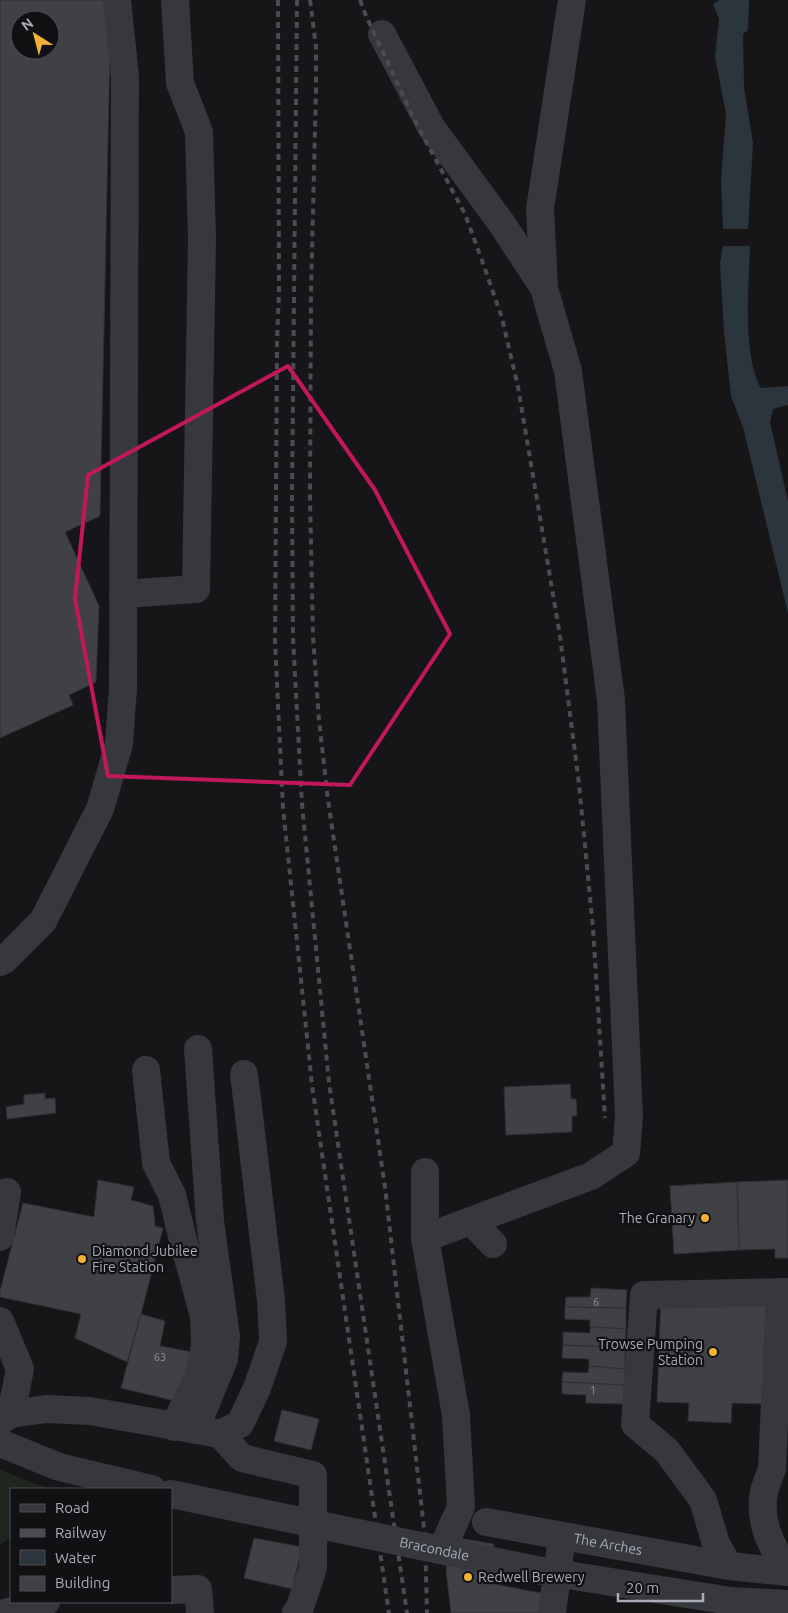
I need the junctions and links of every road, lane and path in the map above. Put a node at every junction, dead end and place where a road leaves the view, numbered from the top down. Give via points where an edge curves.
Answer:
1 (117, 0) edge
2 (175, 0) edge
3 (572, 0) edge
4 (382, 34) dead end
5 (544, 288) junction
6 (123, 594) junction
7 (0, 962) edge
8 (198, 1049) dead end
9 (146, 1070) dead end
10 (244, 1074) dead end
11 (425, 1172) dead end
12 (7, 1192) dead end
13 (471, 1221) junction
14 (0, 1237) edge
15 (425, 1238) junction
16 (493, 1244) dead end
17 (784, 1292) edge
18 (0, 1321) edge
19 (6, 1417) edge
20 (196, 1430) junction
21 (0, 1443) edge
22 (780, 1469) edge
23 (148, 1488) edge
24 (172, 1494) edge
25 (486, 1522) dead end
26 (562, 1536) junction
27 (442, 1550) junction
28 (729, 1566) junction
29 (787, 1572) edge
30 (172, 1590) edge
31 (42, 1603) edge
32 (788, 1604) edge
33 (4, 1613) edge
34 (200, 1613) edge
35 (296, 1613) edge
36 (552, 1613) edge

1 - 6 street via 125,77
2 - 6 street via 180,83 199,132 202,238 196,589
3 - 5 street via 540,209
4 - 5 street via 431,127
5 - 13 street via 568,371 610,700 629,1117 626,1153 591,1176
6 - 7 street via 123,688 119,744 100,809 44,920
8 - 20 street via 210,1221 226,1337 224,1359
9 - 20 street via 156,1163 172,1196 204,1316 205,1347 198,1377
10 - 20 street via 271,1300 273,1342 240,1424
11 - 15 street
12 - 14 street
13 - 15 street
13 - 16 street
15 - 27 street via 457,1424 461,1507
17 - 22 street
17 - 28 street via 644,1294 635,1424 667,1452 703,1500 716,1544
18 - 19 street via 20,1369
19 - 20 street via 46,1409 90,1411
20 - 35 street via 242,1458 313,1475 312,1568
21 - 23 street via 59,1467
22 - 29 street via 764,1492 763,1520 769,1542
24 - 27 street, Bracondale, bridge
25 - 26 street, The Arches
26 - 28 street, The Arches
26 - 36 street
27 - 32 street, Bracondale, bridge via 536,1570 731,1601
28 - 29 street, The Arches
30 - 34 street via 198,1589
31 - 33 street

